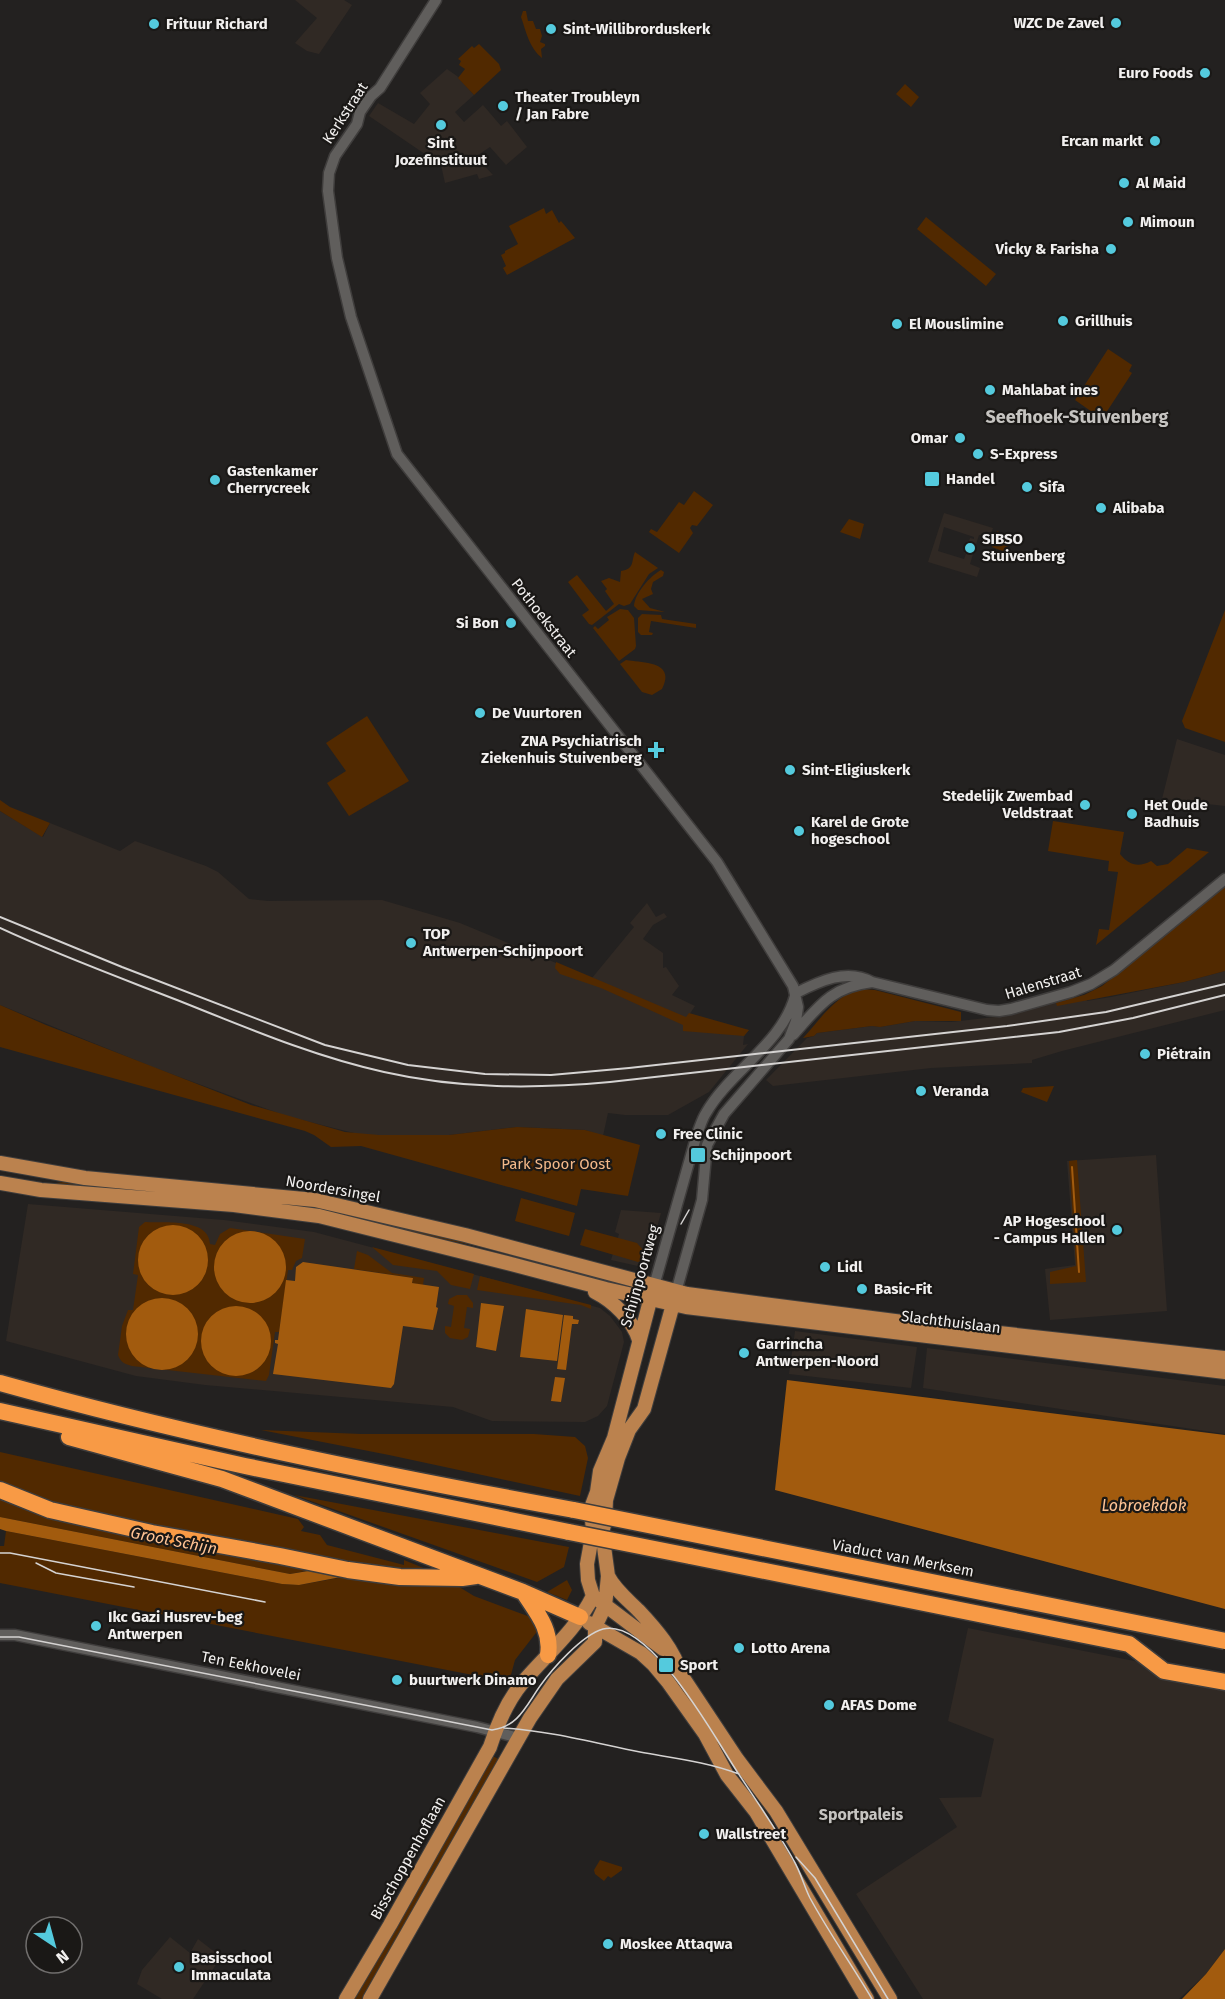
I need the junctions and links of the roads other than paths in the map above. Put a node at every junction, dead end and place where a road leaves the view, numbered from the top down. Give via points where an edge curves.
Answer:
1 (436, 0) edge
2 (337, 258) joint
3 (1225, 879) edge
4 (872, 982) junction
5 (796, 993) junction
6 (789, 1039) junction
7 (0, 1163) edge
8 (0, 1183) edge
9 (574, 1281) junction
10 (654, 1286) junction
11 (674, 1298) junction
12 (650, 1300) junction
13 (639, 1340) junction
14 (1225, 1358) edge
15 (1225, 1372) edge
16 (0, 1383) edge
17 (0, 1411) edge
18 (51, 1423) junction
19 (0, 1490) edge
20 (480, 1576) junction
21 (608, 1576) junction
22 (523, 1592) junction
23 (592, 1596) junction
24 (605, 1606) junction
25 (580, 1617) junction
26 (595, 1627) junction
27 (0, 1635) edge
28 (1225, 1641) edge
29 (548, 1655) junction
30 (677, 1660) junction
31 (1225, 1682) edge
32 (495, 1731) junction
33 (519, 1738) junction
34 (346, 1999) edge
35 (370, 1999) edge
36 (867, 1999) edge
37 (890, 1999) edge

1 - 2 street, Kerkstraat via 380,88 360,112 357,124 332,164 328,190
2 - 5 street, Pothoekstraat via 351,317 397,454 717,862
3 - 4 street, Halenstraat via 1108,974 1071,992 993,1011
4 - 5 street, Halenstraat via 861,976 844,975
4 - 6 street, Halenstraat via 834,993
5 - 6 street via 798,1012
5 - 10 street, Schijnpoortweg via 782,1024 706,1113
6 - 11 street via 724,1114 707,1145 702,1200
7 - 10 main road, Noordersingel via 86,1178 315,1200
8 - 9 main road, Noordersingel via 319,1216
9 - 12 main road, Noordersingel
9 - 13 main road via 611,1301
10 - 11 main road, Noordersingel
10 - 12 main road, Schijnpoortweg
11 - 12 main road, Noordersingel
11 - 14 main road, Slachthuislaan
11 - 15 main road, Slachthuislaan
11 - 21 main road via 644,1408 629,1430 606,1500 602,1532
12 - 13 main road, Schijnpoortweg
13 - 23 main road, Schijnpoortweg via 591,1508 593,1531 587,1564
16 - 28 highway, Viaduct van Merksem, bridge via 84,1407 421,1482
17 - 18 highway
18 - 20 highway via 72,1439 222,1479
18 - 31 highway, bridge via 415,1502 1129,1644 1164,1671
19 - 20 highway via 50,1510 348,1570 400,1577
20 - 22 highway
21 - 24 main road
21 - 30 main road
22 - 25 highway
22 - 29 highway via 545,1625
23 - 24 main road
23 - 25 main road
24 - 26 main road
24 - 30 main road
25 - 26 main road
25 - 29 main road, Bisschoppenhoflaan
26 - 33 main road via 595,1642 557,1679
26 - 36 main road via 641,1653 660,1671 705,1734 727,1775 756,1812
27 - 32 street, Ten Eekhovelei
29 - 32 main road, Bisschoppenhoflaan via 521,1685
30 - 37 main road via 680,1673 776,1811
32 - 33 street
32 - 34 main road, Bisschoppenhoflaan via 490,1747
33 - 35 main road

